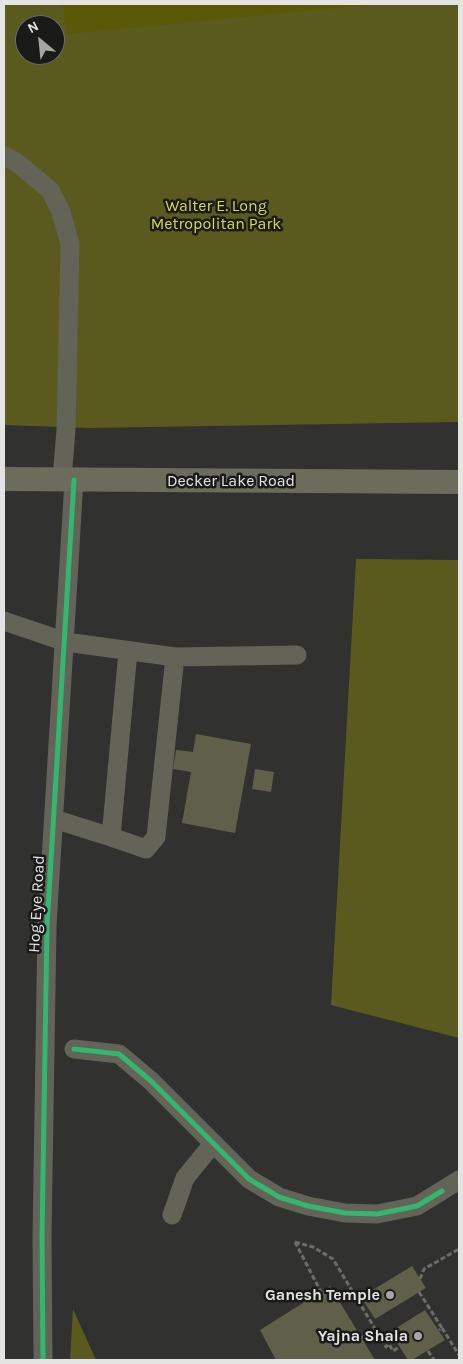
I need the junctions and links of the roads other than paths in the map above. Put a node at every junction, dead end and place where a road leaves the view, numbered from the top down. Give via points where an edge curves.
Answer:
1 (4, 156) edge
2 (4, 479) edge
3 (68, 480) junction
4 (459, 482) edge
5 (4, 620) edge
6 (66, 642) junction
7 (128, 651) junction
8 (297, 656) dead end
9 (175, 657) junction
10 (54, 819) junction
11 (111, 837) junction
12 (74, 1049) dead end
13 (212, 1145) junction
14 (459, 1180) edge
15 (172, 1215) dead end
16 (43, 1360) edge

1 - 3 street, Hog Eye Road via 50,190 61,212 70,244
2 - 3 main road, Decker Lake Road
3 - 4 main road, Decker Lake Road
3 - 6 street, Hog Eye Road
5 - 6 street
6 - 7 street
6 - 10 street, Hog Eye Road
7 - 9 street
7 - 11 street
8 - 9 street
9 - 11 street via 156,837 146,849
10 - 11 street
10 - 16 street, Hog Eye Road via 47,936
12 - 13 street via 119,1054
13 - 14 street via 249,1180 291,1207 377,1214 417,1206
13 - 15 street via 185,1178

